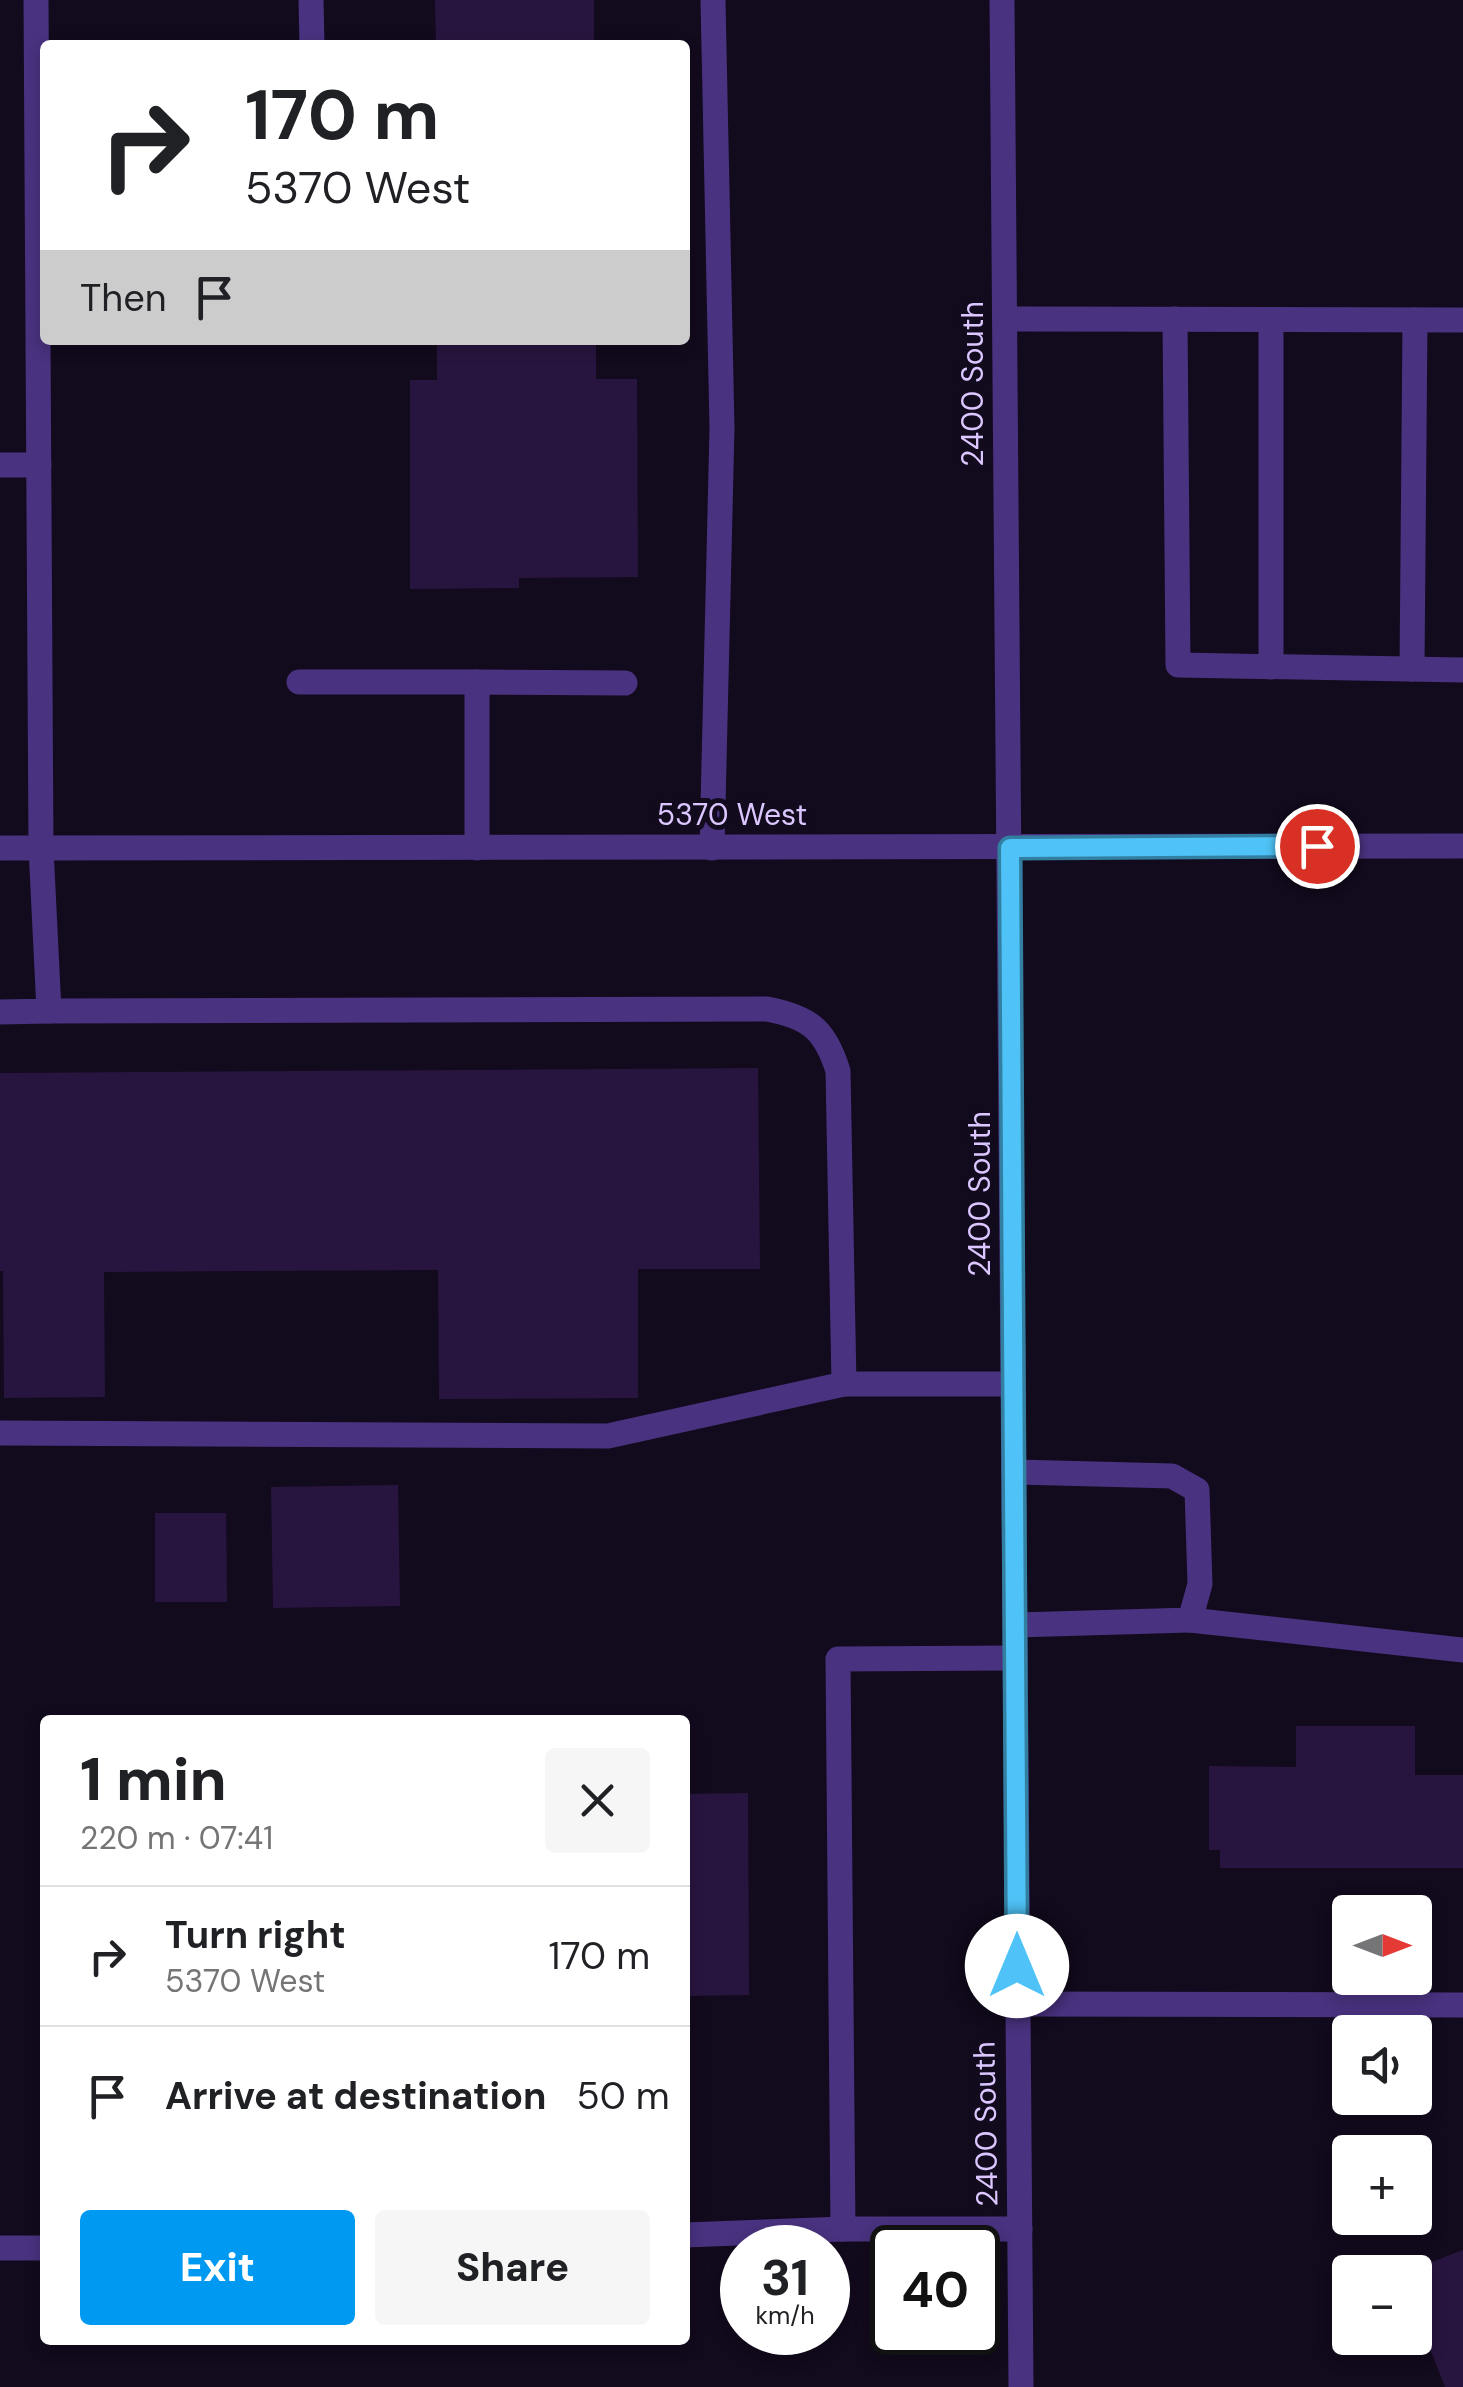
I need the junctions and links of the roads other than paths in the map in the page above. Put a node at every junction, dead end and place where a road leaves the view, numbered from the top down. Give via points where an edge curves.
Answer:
1 (36, 0) edge
2 (312, 0) edge
3 (714, 0) edge
4 (1002, 0) edge
5 (312, 40) edge
6 (1005, 319) junction
7 (1175, 319) junction
8 (1270, 320) junction
9 (1414, 320) junction
10 (1463, 320) edge
11 (0, 465) edge
12 (38, 465) junction
13 (1270, 667) junction
14 (1412, 669) junction
15 (1463, 670) edge
16 (299, 682) dead end
17 (477, 682) junction
18 (626, 683) dead end
19 (1463, 846) edge
20 (0, 848) edge
21 (41, 848) junction
22 (477, 848) junction
23 (712, 848) junction
24 (1010, 848) junction
25 (48, 1011) junction
26 (0, 1012) edge
27 (844, 1384) junction
28 (1013, 1384) junction
29 (0, 1433) edge
30 (1014, 1472) junction
31 (1190, 1620) junction
32 (1016, 1624) junction
33 (1463, 1650) edge
34 (1016, 1658) junction
35 (1018, 2004) junction
36 (1463, 2004) edge
37 (843, 2225) edge
38 (850, 2230) edge
39 (1020, 2230) junction
40 (720, 2234) edge
41 (690, 2235) edge
42 (0, 2248) edge
43 (40, 2248) edge
44 (1020, 2387) edge

1 - 12 street
2 - 5 street
3 - 23 street via 722,428
4 - 6 street, 2400 South
6 - 7 street
6 - 24 street, 2400 South
7 - 8 street
7 - 13 street via 1178,665
8 - 9 street
8 - 13 street
9 - 10 street
9 - 14 street
11 - 12 street
12 - 21 street
13 - 14 street
14 - 15 street
16 - 17 street
17 - 18 street
17 - 22 street
19 - 24 street, 5370 West
20 - 21 street, 5370 West
21 - 22 street, 5370 West
21 - 25 street
22 - 23 street, 5370 West
23 - 24 street, 5370 West
24 - 28 street, 2400 South
25 - 26 street
25 - 27 street via 768,1010 808,1022 831,1049 838,1070
27 - 28 street
27 - 29 street via 608,1436
28 - 30 street, 2400 South
30 - 31 street via 1172,1476 1197,1490 1200,1584
30 - 32 street, 2400 South
31 - 32 street
31 - 33 street
32 - 34 street, 2400 South
34 - 35 street, 2400 South
34 - 37 street via 838,1659
35 - 36 street
35 - 39 street, 2400 South
38 - 39 street
39 - 44 street, 2400 South
40 - 41 street
42 - 43 street

